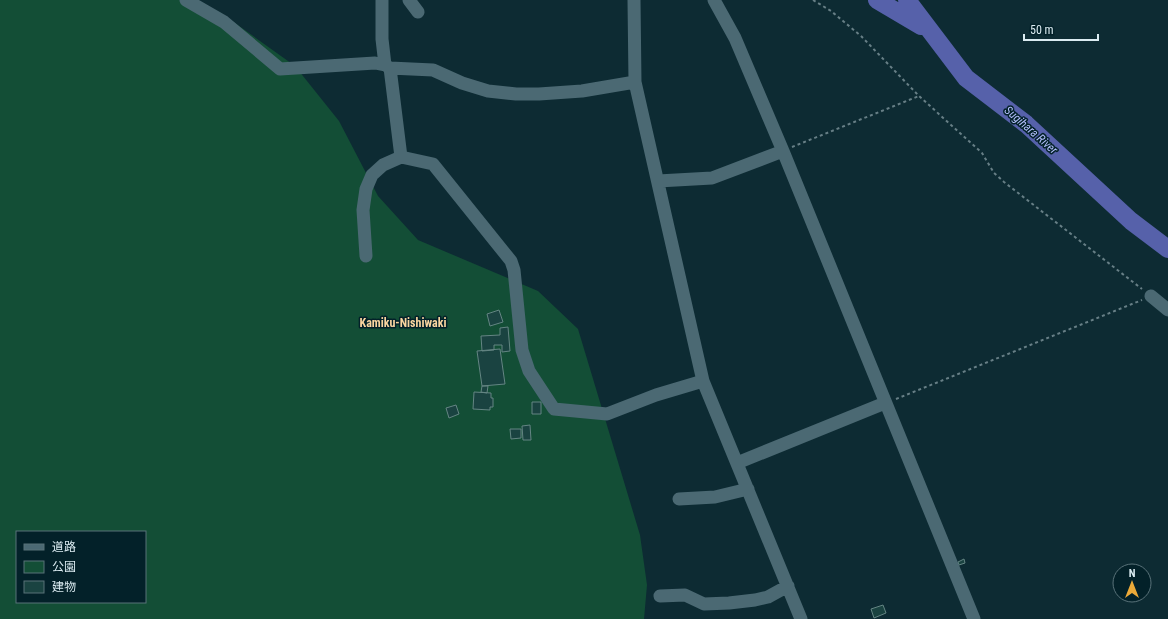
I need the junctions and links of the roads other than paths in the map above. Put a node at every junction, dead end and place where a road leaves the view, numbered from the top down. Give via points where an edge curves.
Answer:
1 (186, 0) edge
2 (382, 0) edge
3 (409, 0) edge
4 (634, 0) edge
5 (714, 0) edge
6 (418, 12) dead end
7 (388, 67) junction
8 (635, 82) junction
9 (783, 151) junction
10 (401, 156) junction
11 (658, 181) junction
12 (366, 256) dead end
13 (1151, 296) road end
14 (1168, 310) edge
15 (704, 381) junction
16 (886, 403) junction
17 (737, 463) junction
18 (748, 490) junction
19 (680, 499) dead end
20 (788, 586) junction
21 (660, 596) dead end
22 (800, 619) edge
23 (974, 619) edge

1 - 7 street via 224,22 280,69 375,63
2 - 7 street via 382,39
3 - 6 street
4 - 8 street
5 - 9 street via 735,38
7 - 8 street via 433,70 488,91 516,94 582,91
7 - 10 street
8 - 11 street
9 - 11 street via 712,178
9 - 16 street
10 - 12 street via 383,164 372,175 366,189 363,210
10 - 15 street via 433,164 511,261 522,350 529,371 554,409 607,414 656,395
11 - 15 street
13 - 14 street
15 - 17 street
16 - 17 street
16 - 23 street
17 - 18 street
18 - 19 street via 715,497
18 - 20 street
20 - 21 street via 755,600 729,603 704,604 685,595
20 - 22 street

